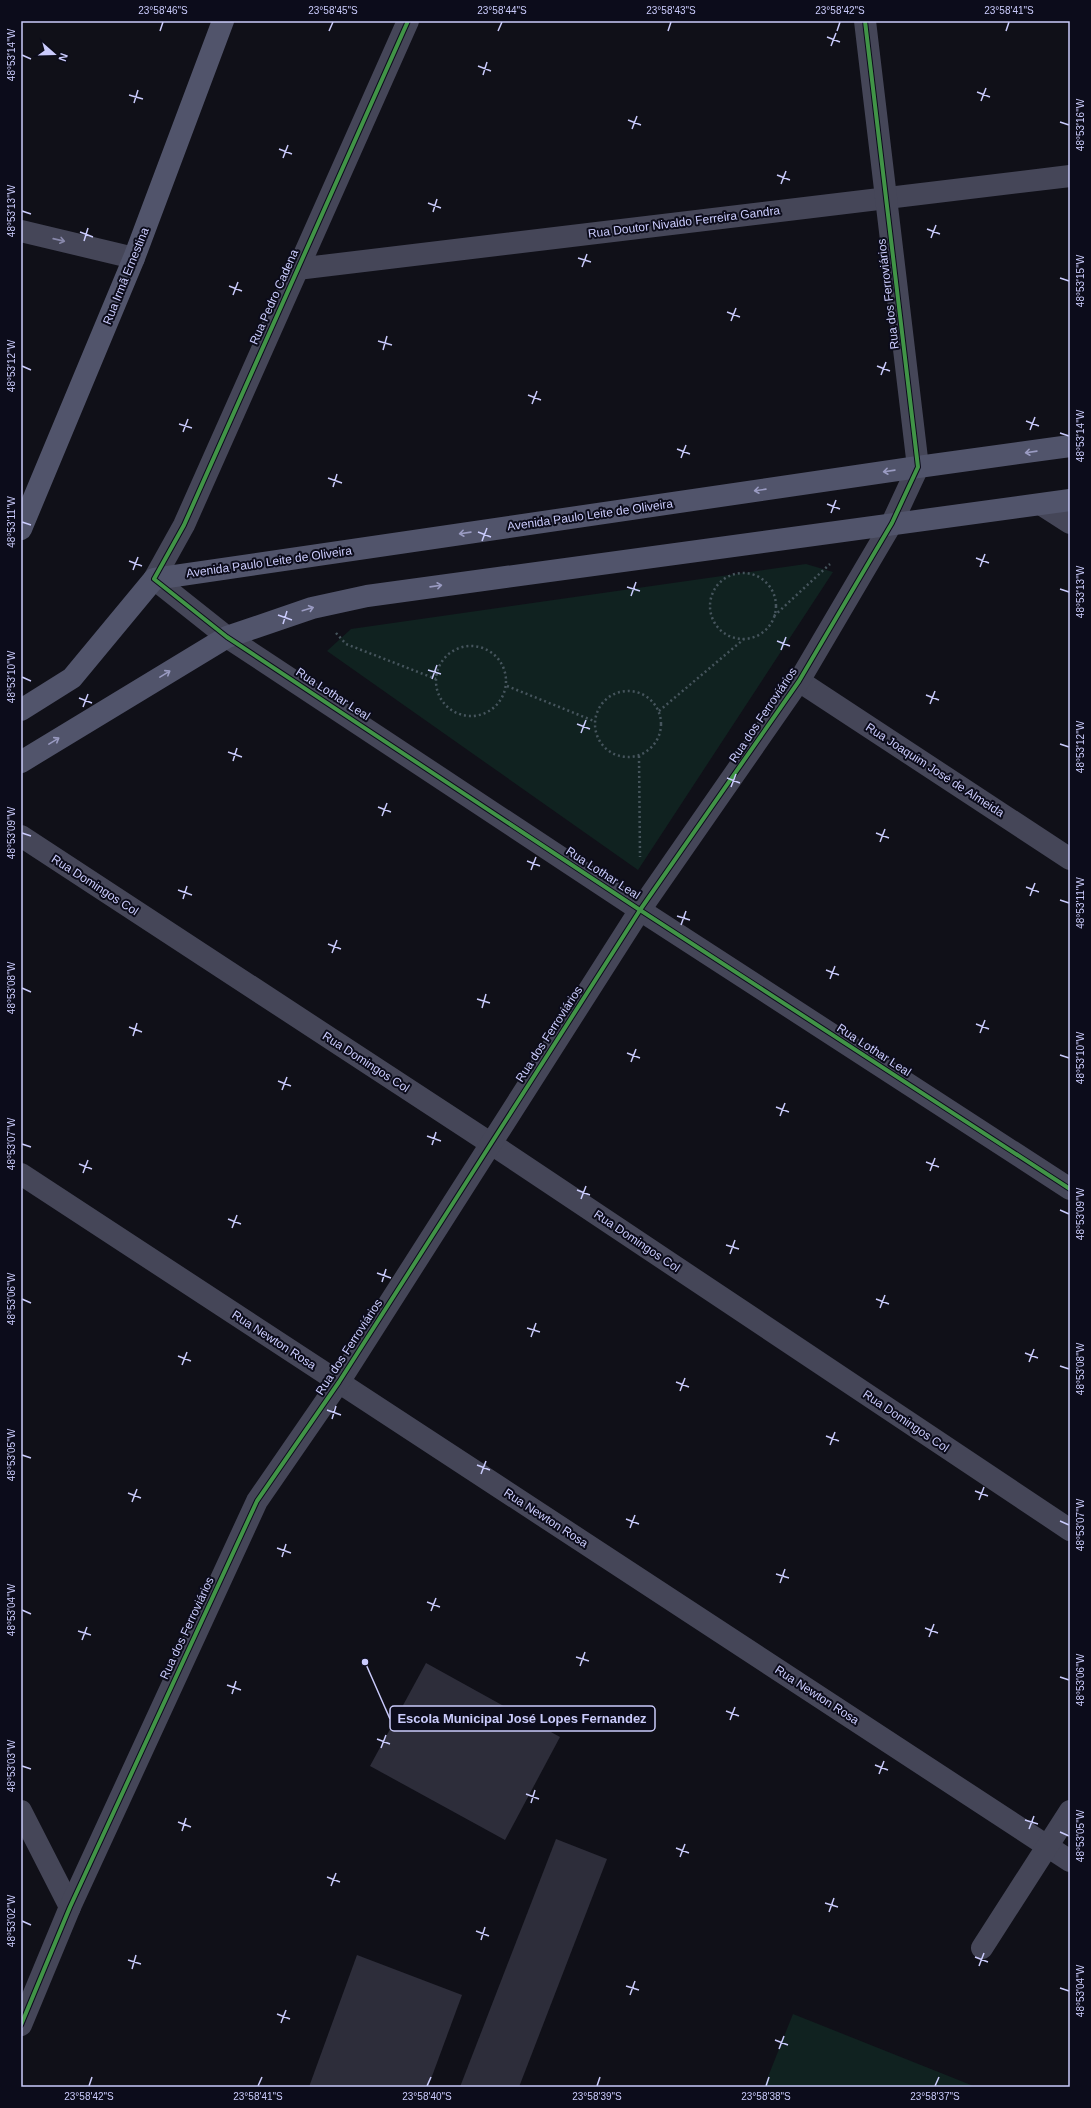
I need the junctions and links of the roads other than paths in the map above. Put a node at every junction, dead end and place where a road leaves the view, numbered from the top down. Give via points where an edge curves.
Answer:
1 (223, 21) edge
2 (408, 21) edge
3 (865, 21) edge
4 (1070, 176) edge
5 (886, 198) junction
6 (21, 231) edge
7 (134, 258) junction
8 (297, 269) junction
9 (1070, 446) edge
10 (918, 467) junction
11 (1070, 500) edge
12 (1042, 505) junction
13 (892, 523) junction
14 (1070, 524) edge
15 (21, 529) edge
16 (154, 579) junction
17 (227, 637) junction
18 (799, 681) junction
19 (21, 710) edge
20 (21, 762) edge
21 (21, 836) edge
22 (1070, 859) edge
23 (640, 910) junction
24 (490, 1143) junction
25 (21, 1174) edge
26 (1070, 1189) edge
27 (339, 1382) junction
28 (1070, 1530) edge
29 (21, 1811) edge
30 (1070, 1811) edge
31 (1047, 1846) junction
32 (1070, 1861) edge
33 (70, 1907) junction
34 (982, 1948) dead end
35 (21, 2025) edge

1 - 7 street, Rua Irmã Ernestina
2 - 8 street, Rua Pedro Cadena
3 - 5 street, Rua dos Ferroviários
4 - 5 street, Rua Doutor Nivaldo Ferreira Gandra
5 - 8 street, Rua Doutor Nivaldo Ferreira Gandra
5 - 10 street, Rua dos Ferroviários
6 -> 7 street
7 - 15 street, Rua Irmã Ernestina
8 - 16 street, Rua Pedro Cadena via 184,525
9 -> 10 street, Avenida Paulo Leite de Oliveira
10 - 13 street, Rua dos Ferroviários
10 -> 16 street, Avenida Paulo Leite de Oliveira
11 - 12 street
12 - 13 street
12 - 14 street
17 -> 13 street via 312,608 367,596
13 - 18 street, Rua dos Ferroviários
16 - 17 street, Rua Lothar Leal
16 - 19 street via 72,678
20 -> 17 street
17 - 23 street, Rua Lothar Leal
18 - 22 street, Rua Joaquim José de Almeida
18 - 23 street, Rua dos Ferroviários
21 - 24 street, Rua Domingos Col
23 - 24 street, Rua dos Ferroviários
23 - 26 street, Rua Lothar Leal
24 - 27 street, Rua dos Ferroviários
24 - 28 street, Rua Domingos Col
25 - 27 street, Rua Newton Rosa
27 - 31 street, Rua Newton Rosa
27 - 33 street, Rua dos Ferroviários via 257,1501
29 - 33 street
30 - 31 street
31 - 32 street, Rua Newton Rosa
31 - 34 street
33 - 35 street, Rua dos Ferroviários

